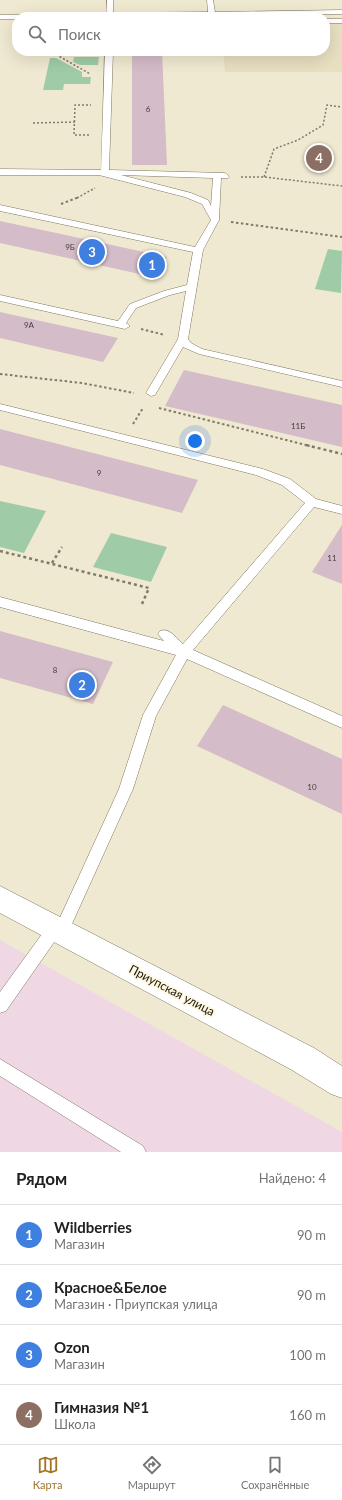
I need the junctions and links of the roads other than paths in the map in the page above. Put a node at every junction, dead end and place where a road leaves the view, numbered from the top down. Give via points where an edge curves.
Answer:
1 (110, 0) edge
2 (210, 0) edge
3 (110, 12) edge
4 (209, 12) edge
5 (330, 12) edge
6 (342, 12) edge
7 (0, 17) edge
8 (12, 17) edge
9 (330, 21) edge
10 (342, 21) edge
11 (109, 56) edge
12 (0, 172) edge
13 (104, 173) junction
14 (0, 208) edge
15 (215, 220) junction
16 (198, 250) junction
17 (192, 287) junction
18 (0, 298) edge
19 (183, 339) junction
20 (342, 384) edge
21 (151, 393) dead end
22 (0, 407) edge
23 (312, 502) junction
24 (342, 510) edge
25 (0, 602) edge
26 (164, 634) dead end
27 (184, 652) junction
28 (342, 722) edge
29 (0, 900) edge
30 (58, 930) junction
31 (0, 1005) edge
32 (0, 1067) edge
33 (342, 1083) edge
34 (137, 1152) edge

1 - 3 lane
2 - 4 lane
5 - 6 lane
7 - 8 lane
9 - 10 lane
11 - 13 lane
12 - 13 lane
13 - 15 lane via 188,195 205,202
13 - 15 lane via 221,176
14 - 16 lane
15 - 16 lane
16 - 17 lane
17 - 18 lane via 133,306 122,325
17 - 19 lane
19 - 20 lane via 187,345 199,351
19 - 21 lane
22 - 23 lane via 259,472 286,482
23 - 24 lane
23 - 27 lane
25 - 27 lane
26 - 27 lane
27 - 28 lane
27 - 30 lane via 150,715 126,789
29 - 30 street, Приупская улица
30 - 31 lane
30 - 33 street, Приупская улица via 303,1059
32 - 34 lane

